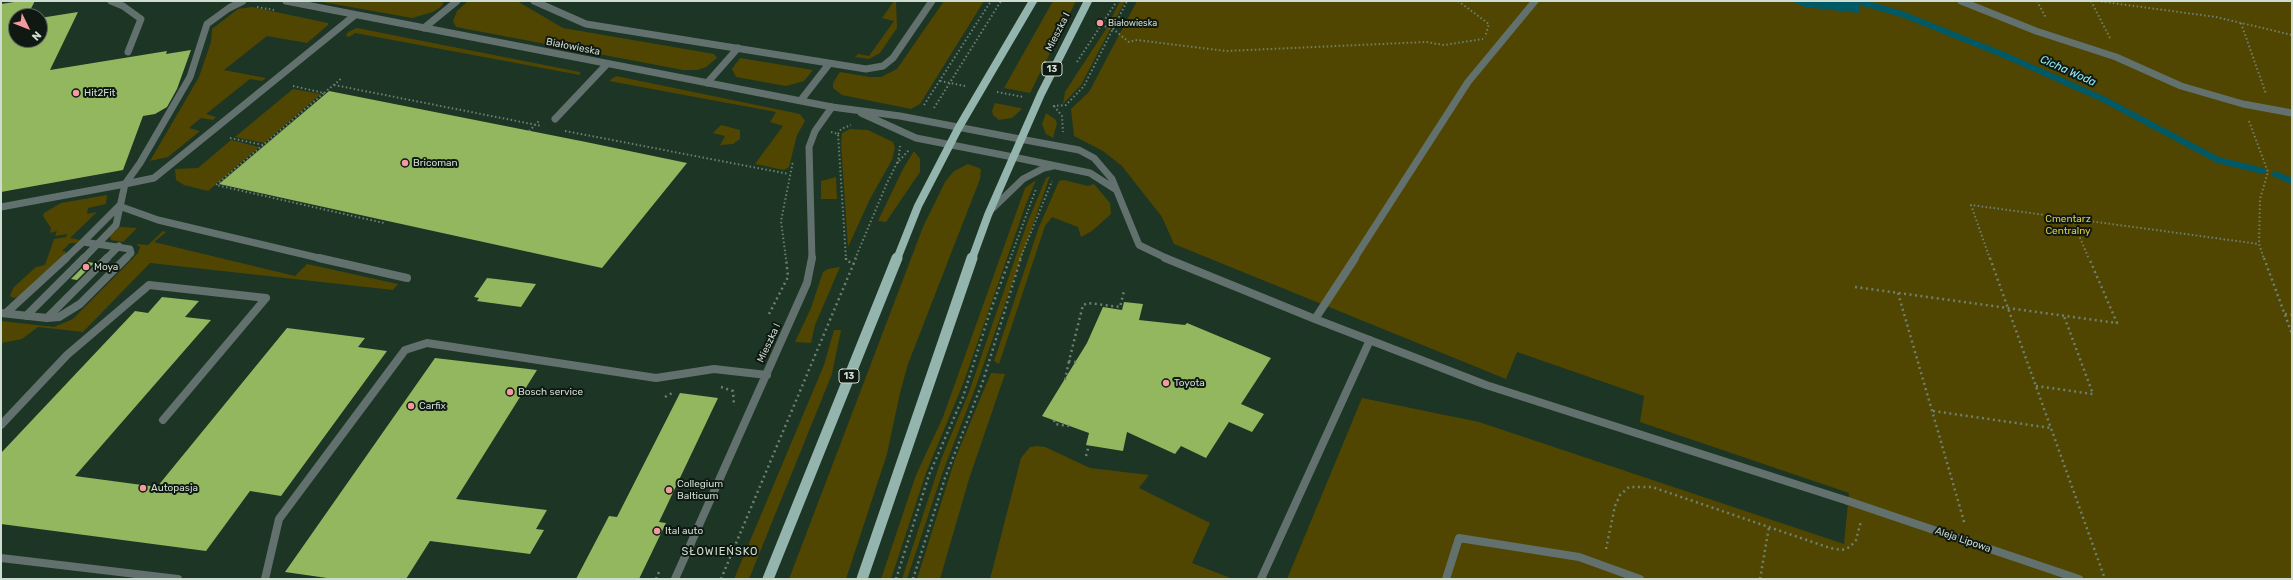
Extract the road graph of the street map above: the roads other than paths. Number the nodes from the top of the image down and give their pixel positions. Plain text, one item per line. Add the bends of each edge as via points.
1 (111, 1) edge
2 (243, 1) edge
3 (286, 1) edge
4 (457, 1) edge
5 (534, 1) edge
6 (932, 1) edge
7 (1033, 1) edge
8 (1088, 1) edge
9 (1536, 1) edge
10 (1961, 1) edge
11 (355, 15) junction
12 (424, 28) junction
13 (738, 48) junction
14 (128, 52) dead end
15 (607, 64) junction
16 (829, 64) junction
17 (707, 82) junction
18 (801, 100) junction
19 (832, 106) junction
20 (857, 111) junction
21 (2292, 113) edge
22 (555, 119) dead end
23 (959, 127) junction
24 (1020, 139) junction
25 (949, 145) junction
26 (1013, 157) junction
27 (1057, 166) junction
28 (125, 184) junction
29 (1118, 192) junction
30 (119, 206) junction
31 (1, 207) edge
32 (988, 215) junction
33 (83, 242) junction
34 (98, 243) junction
35 (1139, 245) joint
36 (119, 246) junction
37 (407, 278) dead end
38 (4, 313) edge
39 (26, 316) junction
40 (47, 318) junction
41 (1315, 319) junction
42 (1370, 340) junction
43 (767, 375) junction
44 (163, 420) dead end
45 (1, 425) edge
46 (1, 558) edge
47 (178, 579) edge
48 (265, 579) edge
49 (674, 579) edge
50 (768, 579) edge
51 (862, 579) edge
52 (1261, 579) edge
53 (1446, 579) edge
54 (1640, 579) edge
55 (2079, 579) edge

1 - 14 street via 141,19
2 - 28 street via 207,24 190,77
3 - 11 street, Białowieska
4 - 12 street
5 - 13 street via 586,24
6 - 16 street via 887,64 866,69
7 - 23 main road, 13
8 - 24 main road, Mieszka I / 13
9 - 41 street via 1468,82
10 - 21 street via 2043,33 2116,57 2181,86 2243,104
11 - 12 street, Białowieska
11 - 28 street via 154,178
12 - 15 street, Białowieska
13 - 16 street
13 - 17 street
15 - 17 street, Białowieska
15 - 22 street
16 - 18 street
17 - 18 street, Białowieska
18 - 19 street, Białowieska
19 - 20 street, Białowieska
19 - 43 street, Mieszka I via 815,132 809,147 812,267 801,302
20 - 23 street, Białowieska
20 - 25 street, Białowieska via 906,134
23 - 24 street, Mieszka I
23 - 25 main road, 13
24 - 26 main road, Mieszka I / 13
24 - 29 street, Mieszka I via 1079,150 1101,164
25 - 26 street, Mieszka I
25 - 50 main road, 13 via 923,194 901,244
26 - 27 street, Mieszka I
26 - 32 main road, Mieszka I / 13
27 - 29 street, Mieszka I via 1096,176
27 - 32 street, Mieszka I via 1044,168 1023,179 1004,195
28 - 30 street
28 - 31 street
29 - 35 street, Mieszka I
30 - 33 street
30 - 34 street via 116,225
30 - 37 street via 158,220
32 - 51 main road, Mieszka I / 13 via 956,301
33 - 34 street
33 - 38 street
34 - 36 street
34 - 39 street
35 - 41 street, Aleja Lipowa
36 - 40 street
36 - 40 street via 132,253 70,312 60,317
38 - 39 street
39 - 40 street
41 - 42 street, Aleja Lipowa
42 - 52 street
42 - 55 street, Aleja Lipowa via 1486,385 1848,501
43 - 48 street via 714,368 656,378 427,343 405,350 279,519
43 - 49 street, Mieszka I
44 - 45 street via 266,298 149,285 67,355
46 - 47 street
53 - 54 street via 1459,538 1579,557

